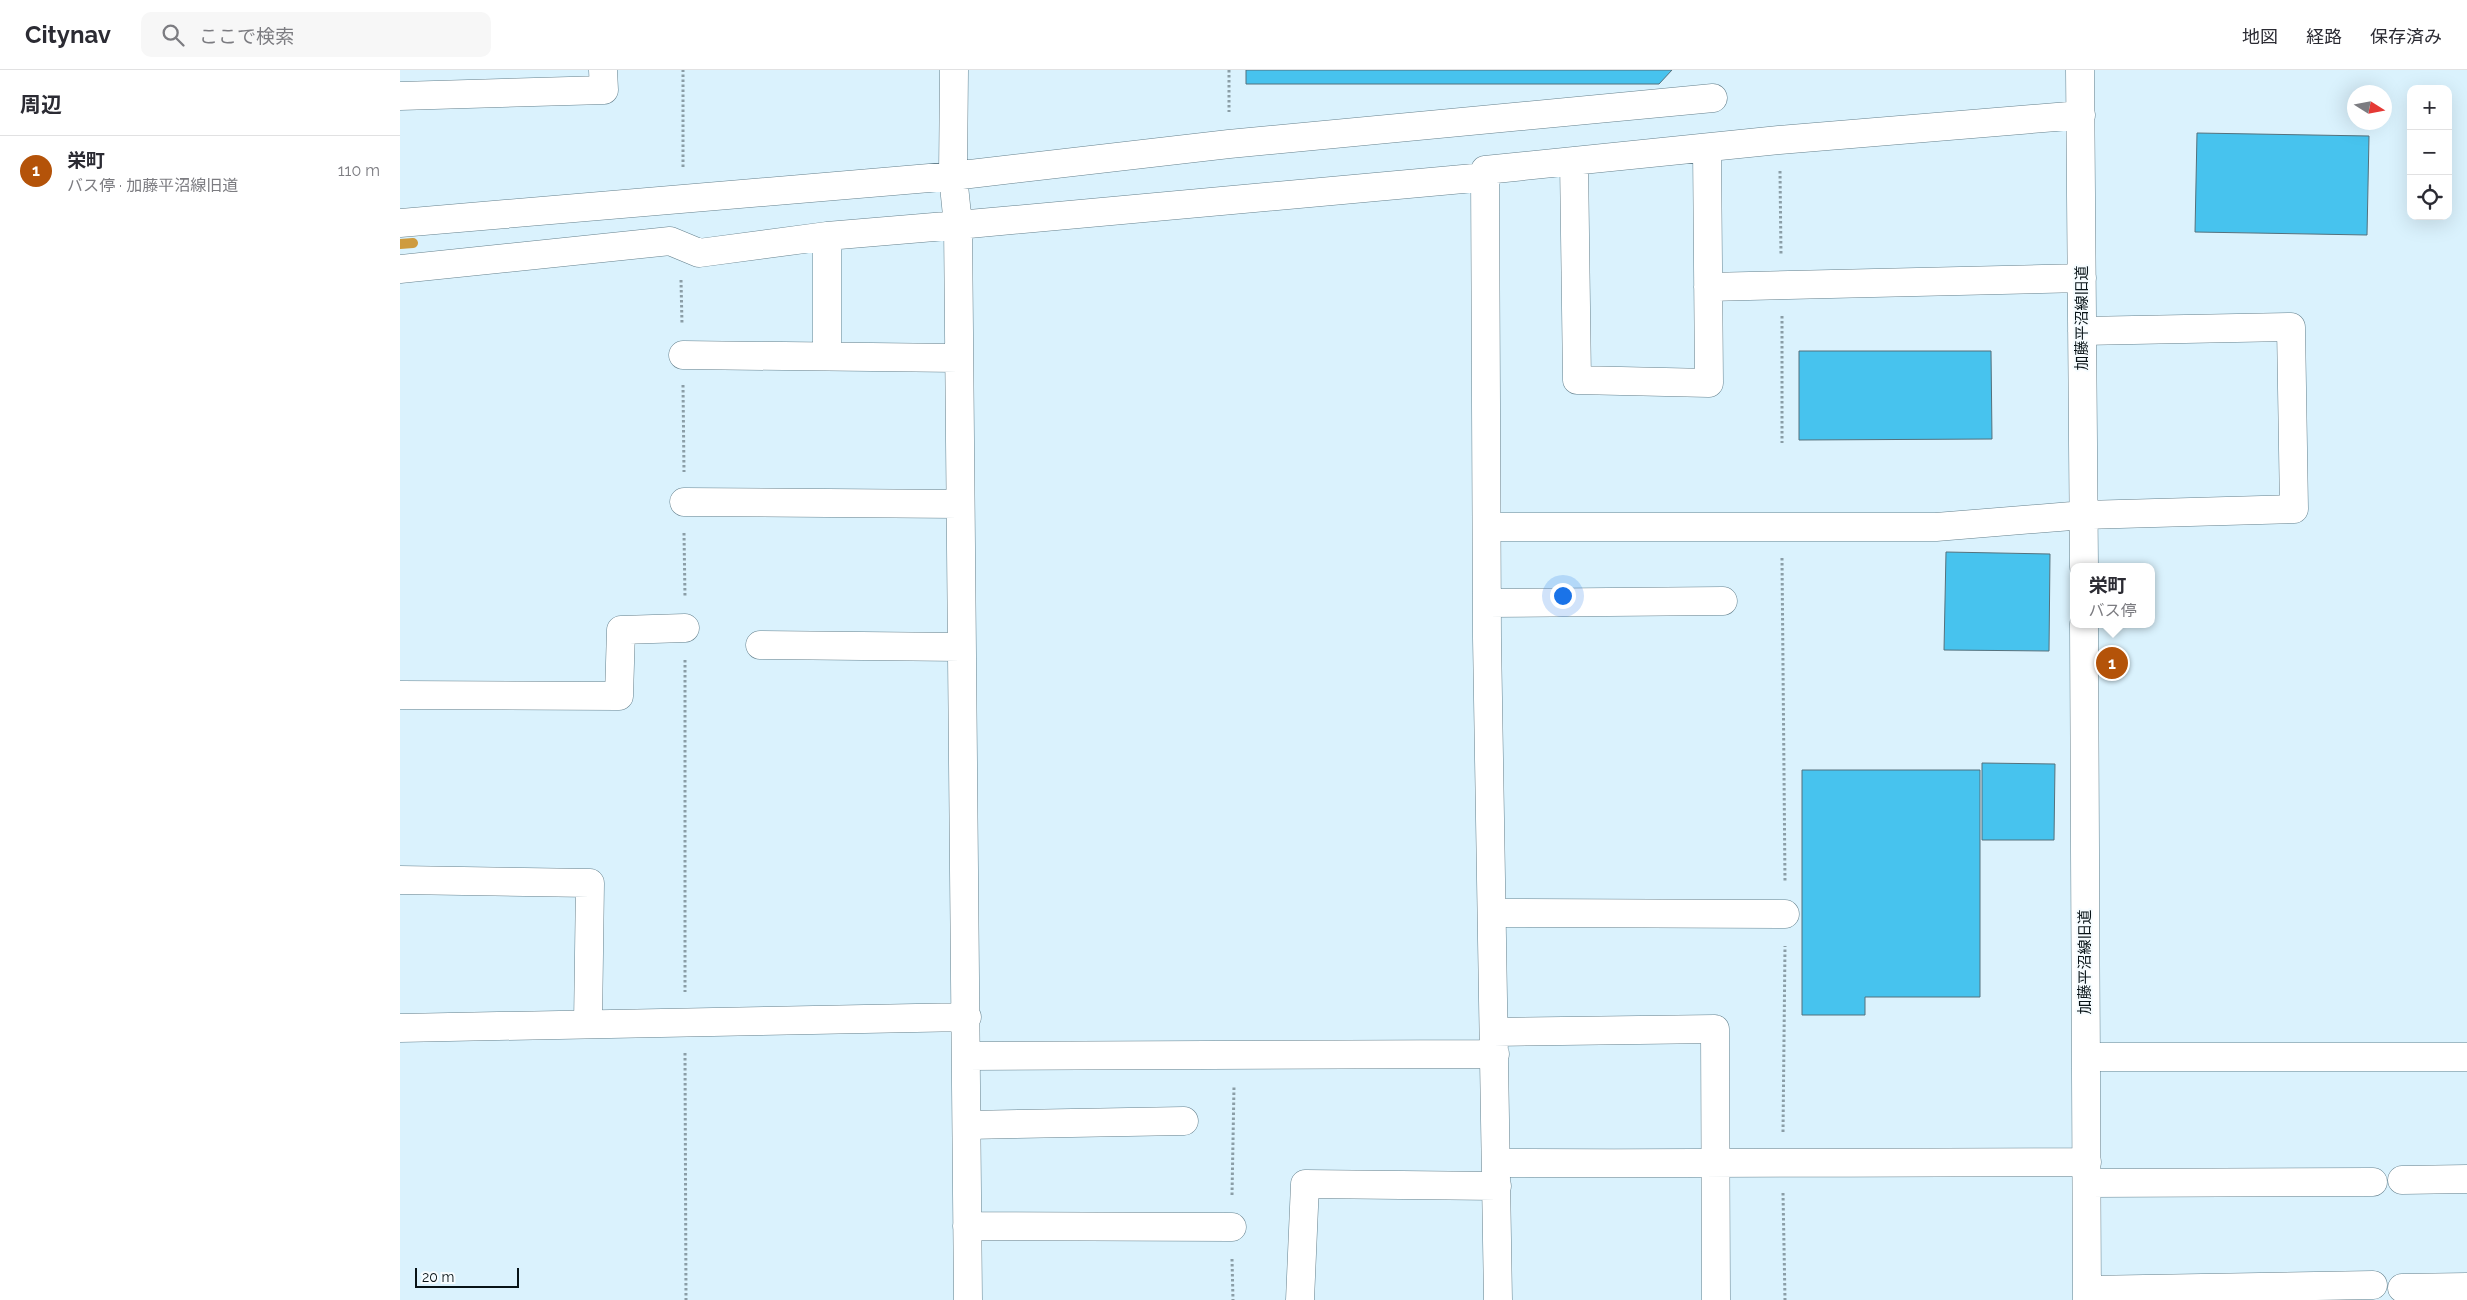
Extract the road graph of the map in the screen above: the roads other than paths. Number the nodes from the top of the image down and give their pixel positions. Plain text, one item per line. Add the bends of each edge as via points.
1 (603, 70) edge
2 (954, 70) edge
3 (2080, 70) edge
4 (400, 96) edge
5 (1713, 98) dead end
6 (2081, 115) junction
7 (1707, 148) junction
8 (1574, 161) junction
9 (1485, 177) junction
10 (956, 199) junction
11 (400, 223) edge
12 (827, 236) junction
13 (400, 269) edge
14 (2082, 278) junction
15 (1708, 287) junction
16 (2082, 330) junction
17 (682, 355) road end
18 (827, 355) junction
19 (958, 358) junction
20 (684, 502) road end
21 (960, 504) junction
22 (2084, 515) junction
23 (1487, 527) junction
24 (2084, 563) edge
25 (1723, 601) dead end
26 (1487, 603) junction
27 (685, 628) road end
28 (2084, 628) edge
29 (760, 645) dead end
30 (961, 647) junction
31 (400, 695) edge
32 (400, 880) edge
33 (1493, 913) junction
34 (1785, 914) dead end
35 (967, 1017) junction
36 (588, 1024) junction
37 (400, 1028) edge
38 (1494, 1043) junction
39 (966, 1056) junction
40 (2086, 1057) junction
41 (2467, 1057) edge
42 (1184, 1121) dead end
43 (967, 1125) junction
44 (1717, 1165) junction
45 (2087, 1172) junction
46 (1496, 1175) junction
47 (2467, 1179) edge
48 (2402, 1180) dead end
49 (2373, 1182) dead end
50 (967, 1226) junction
51 (1232, 1227) road end
52 (2373, 1285) dead end
53 (2467, 1287) edge
54 (2402, 1288) dead end
55 (2087, 1295) edge
56 (968, 1300) edge
57 (1300, 1300) edge
58 (1498, 1300) edge
59 (1716, 1300) edge

1 - 4 street via 604,90
2 - 10 street
3 - 6 street, 加藤平沼線旧道
5 - 10 street via 1229,144
6 - 7 street
6 - 14 street, 加藤平沼線旧道
7 - 8 street
7 - 15 street
8 - 9 street via 1485,170
8 - 15 street via 1578,380 1709,383
9 - 10 street
9 - 23 street
10 - 11 street via 683,199
10 - 12 street
10 - 19 street
12 - 13 street via 699,253 670,241
12 - 18 street
14 - 15 street
14 - 16 street, 加藤平沼線旧道
16 - 22 street, 加藤平沼線旧道
16 - 22 street via 2291,326 2294,510
17 - 18 street
18 - 19 street
19 - 21 street
20 - 21 street
21 - 30 street
22 - 23 street via 1936,527
22 - 24 street, 加藤平沼線旧道
23 - 26 street
25 - 26 street
26 - 33 street
27 - 31 street via 621,630 619,696
28 - 40 street, 加藤平沼線旧道
29 - 30 street
30 - 35 street
32 - 36 street via 590,883
33 - 34 street
33 - 38 street
35 - 36 street
35 - 39 street
36 - 37 street
38 - 39 street via 1235,1056
38 - 44 street via 1716,1029
38 - 46 street
39 - 43 street
40 - 41 street
40 - 45 street, 加藤平沼線旧道
42 - 43 street
43 - 50 street
44 - 45 street via 1783,1162
44 - 46 street
44 - 59 street
45 - 49 street
45 - 55 street, 加藤平沼線旧道
46 - 57 street via 1305,1184
46 - 58 street
47 - 48 street
50 - 51 street
50 - 56 street
52 - 55 street
53 - 54 street

